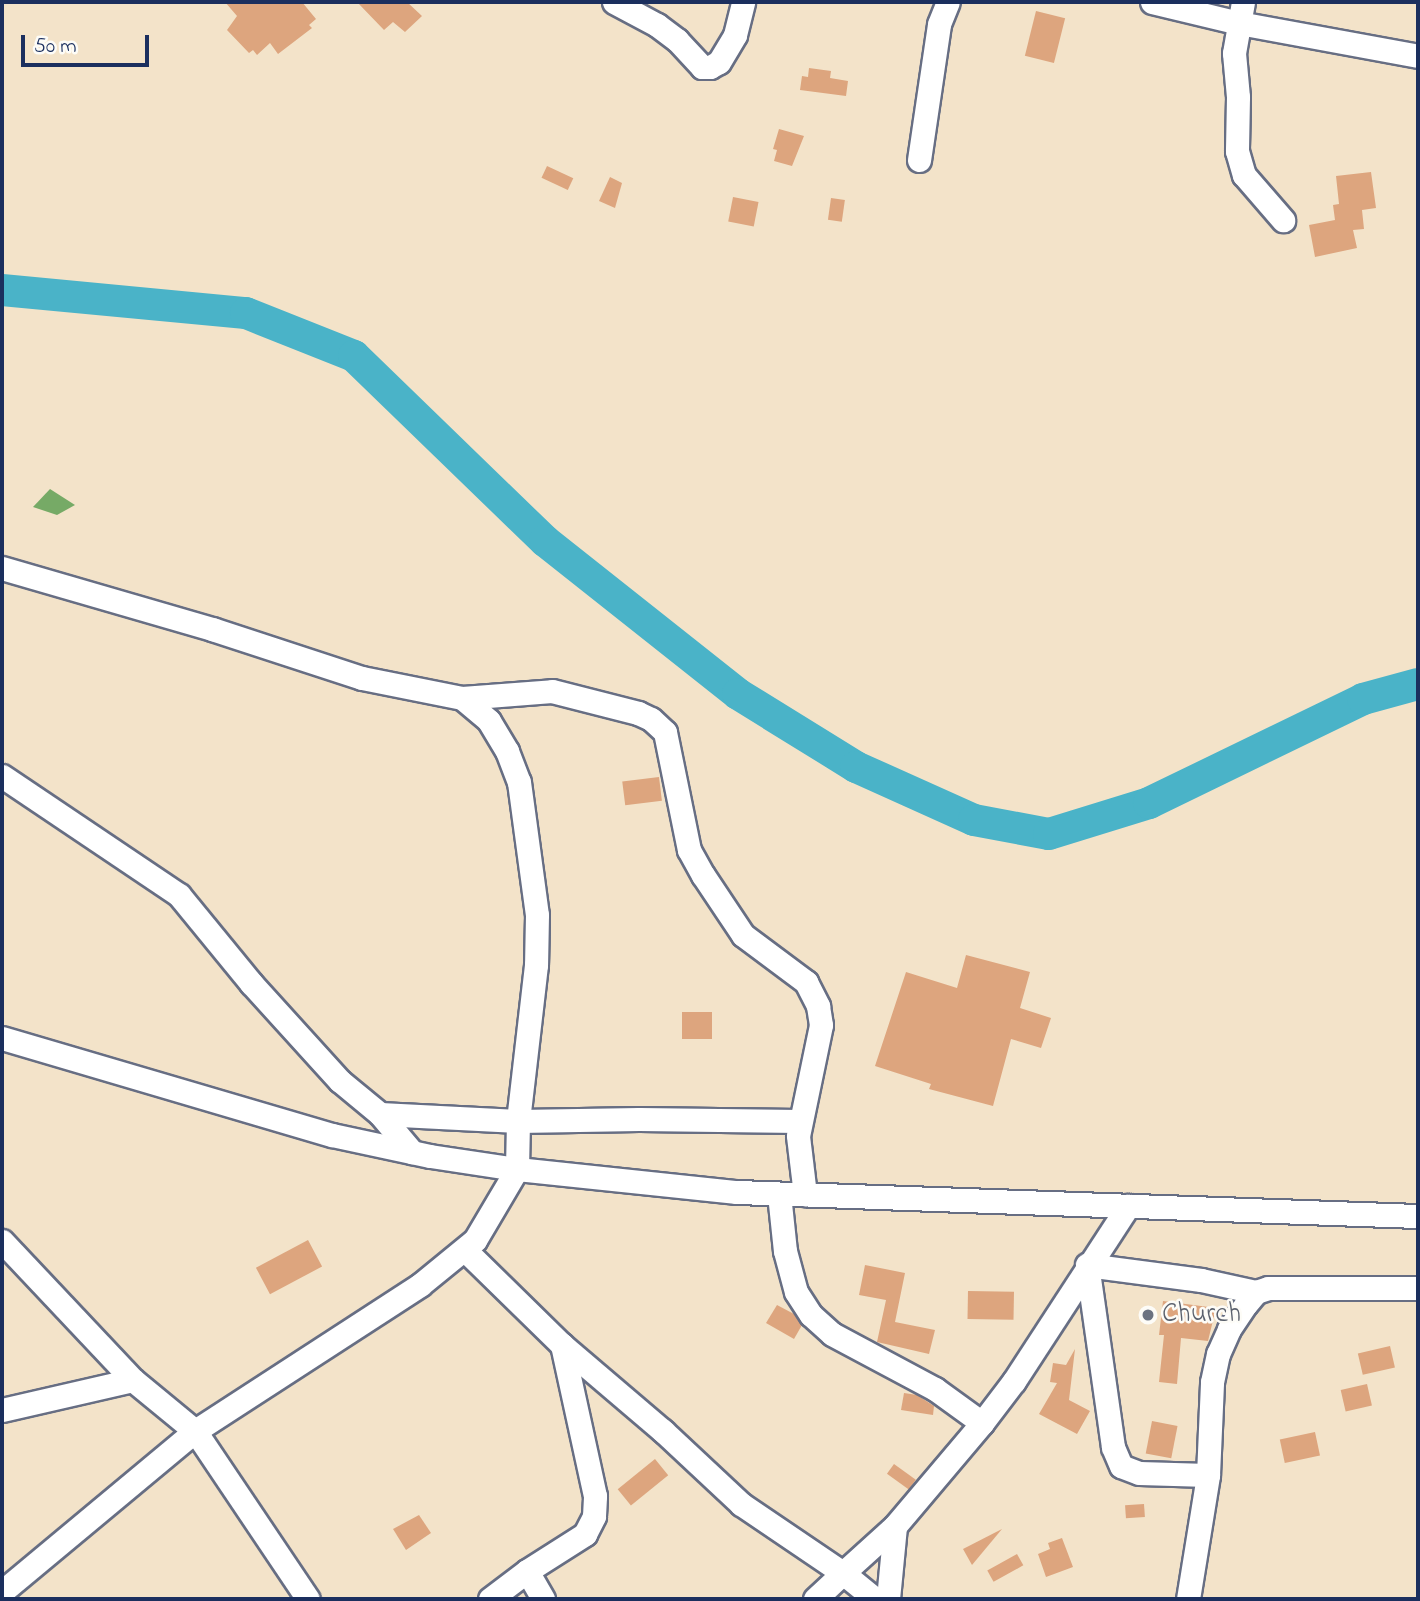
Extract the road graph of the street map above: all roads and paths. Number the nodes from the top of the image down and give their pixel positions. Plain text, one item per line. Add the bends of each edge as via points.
1 (614, 2) edge
2 (743, 2) edge
3 (948, 2) edge
4 (1152, 2) edge
5 (1241, 12) edge
6 (1418, 56) edge
7 (919, 160) dead end
8 (1283, 220) dead end
9 (2, 568) edge
10 (462, 698) junction
11 (2, 776) edge
12 (2, 1038) edge
13 (380, 1114) junction
14 (518, 1121) junction
15 (799, 1121) junction
16 (412, 1152) junction
17 (517, 1168) junction
18 (779, 1194) junction
19 (805, 1195) junction
20 (1128, 1206) junction
21 (1418, 1216) edge
22 (2, 1241) edge
23 (465, 1250) junction
24 (1087, 1265) junction
25 (1418, 1288) edge
26 (1256, 1292) junction
27 (562, 1345) junction
28 (133, 1380) junction
29 (2, 1410) edge
30 (982, 1423) junction
31 (195, 1431) junction
32 (1208, 1475) junction
33 (895, 1526) junction
34 (527, 1570) junction
35 (844, 1573) junction
36 (2, 1592) edge
37 (308, 1599) edge
38 (490, 1599) edge
39 (543, 1599) edge
40 (814, 1599) edge
41 (876, 1599) edge
42 (888, 1599) edge
43 (1188, 1599) edge

1 - 2 street via 667,33 702,66 710,67 719,62 735,35
3 - 7 street via 939,24
4 - 5 street
5 - 6 street
5 - 8 street via 1234,52 1237,151 1244,176
9 - 10 street via 362,678
10 - 14 street via 489,721 507,751 523,802 537,927
10 - 15 street via 552,691 638,713 665,732 690,849 699,866 737,928 758,949 807,982 818,1006 821,1025
11 - 13 street via 179,895 340,1081
12 - 16 street via 332,1136
13 - 14 street
13 - 16 street
14 - 15 street
14 - 17 street
15 - 19 street
16 - 17 street
17 - 18 street
17 - 23 street via 487,1222
18 - 19 street
18 - 30 street via 785,1251 796,1292 811,1314 832,1334 935,1390
19 - 20 street
20 - 21 street
20 - 24 street
22 - 28 street
23 - 27 street
23 - 31 street via 419,1286
24 - 26 street
24 - 30 street
24 - 32 street via 1113,1447 1121,1465 1139,1473
25 - 26 street via 1268,1288
26 - 32 street via 1229,1329 1218,1354 1212,1382
27 - 34 street via 595,1496 594,1516 585,1534
27 - 35 street via 741,1504
28 - 29 street
28 - 31 street
30 - 33 street
31 - 36 street
31 - 37 street
32 - 43 street
33 - 35 street
33 - 42 street
34 - 38 street
34 - 39 street
35 - 40 street
35 - 41 street

